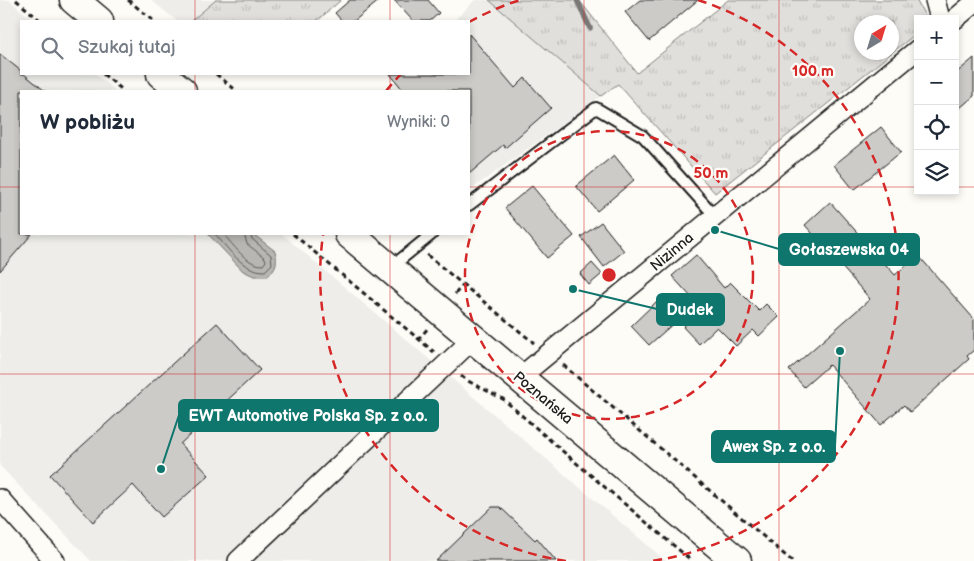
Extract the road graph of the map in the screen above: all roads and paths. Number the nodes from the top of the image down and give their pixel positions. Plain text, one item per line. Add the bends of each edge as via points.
1 (16, 0) edge
2 (74, 0) edge
3 (128, 0) edge
4 (935, 0) edge
5 (974, 3) edge
6 (939, 15) edge
7 (959, 16) edge
8 (40, 20) edge
9 (98, 20) edge
10 (153, 20) edge
11 (914, 52) edge
12 (104, 75) edge
13 (162, 75) edge
14 (217, 75) edge
15 (123, 90) edge
16 (181, 90) edge
17 (235, 90) edge
18 (470, 205) edge
19 (715, 216) junction
20 (294, 235) edge
21 (350, 235) edge
22 (431, 235) edge
23 (416, 246) junction
24 (389, 268) junction
25 (473, 339) junction
26 (549, 355) junction
27 (447, 363) junction
28 (519, 378) junction
29 (0, 499) edge
30 (55, 561) edge
31 (238, 561) edge
32 (692, 561) edge
33 (737, 561) edge
34 (792, 561) edge

1 - 8 path
2 - 9 main road
3 - 10 path
4 - 6 street
5 - 7 street
11 - 19 street, Nizinna
12 - 15 path
13 - 16 main road
14 - 17 path
18 - 19 lane via 596,108 643,136
19 - 26 street, Nizinna
20 - 27 path
21 - 24 main road, Poznańska
22 - 23 lane
23 - 24 lane
23 - 26 path
24 - 25 main road, Poznańska
25 - 27 street
25 - 28 main road, Poznańska
26 - 28 street, Nizinna
26 - 34 path
27 - 31 street
27 - 32 path via 466,380 503,399
28 - 33 main road, Poznańska
29 - 30 street

